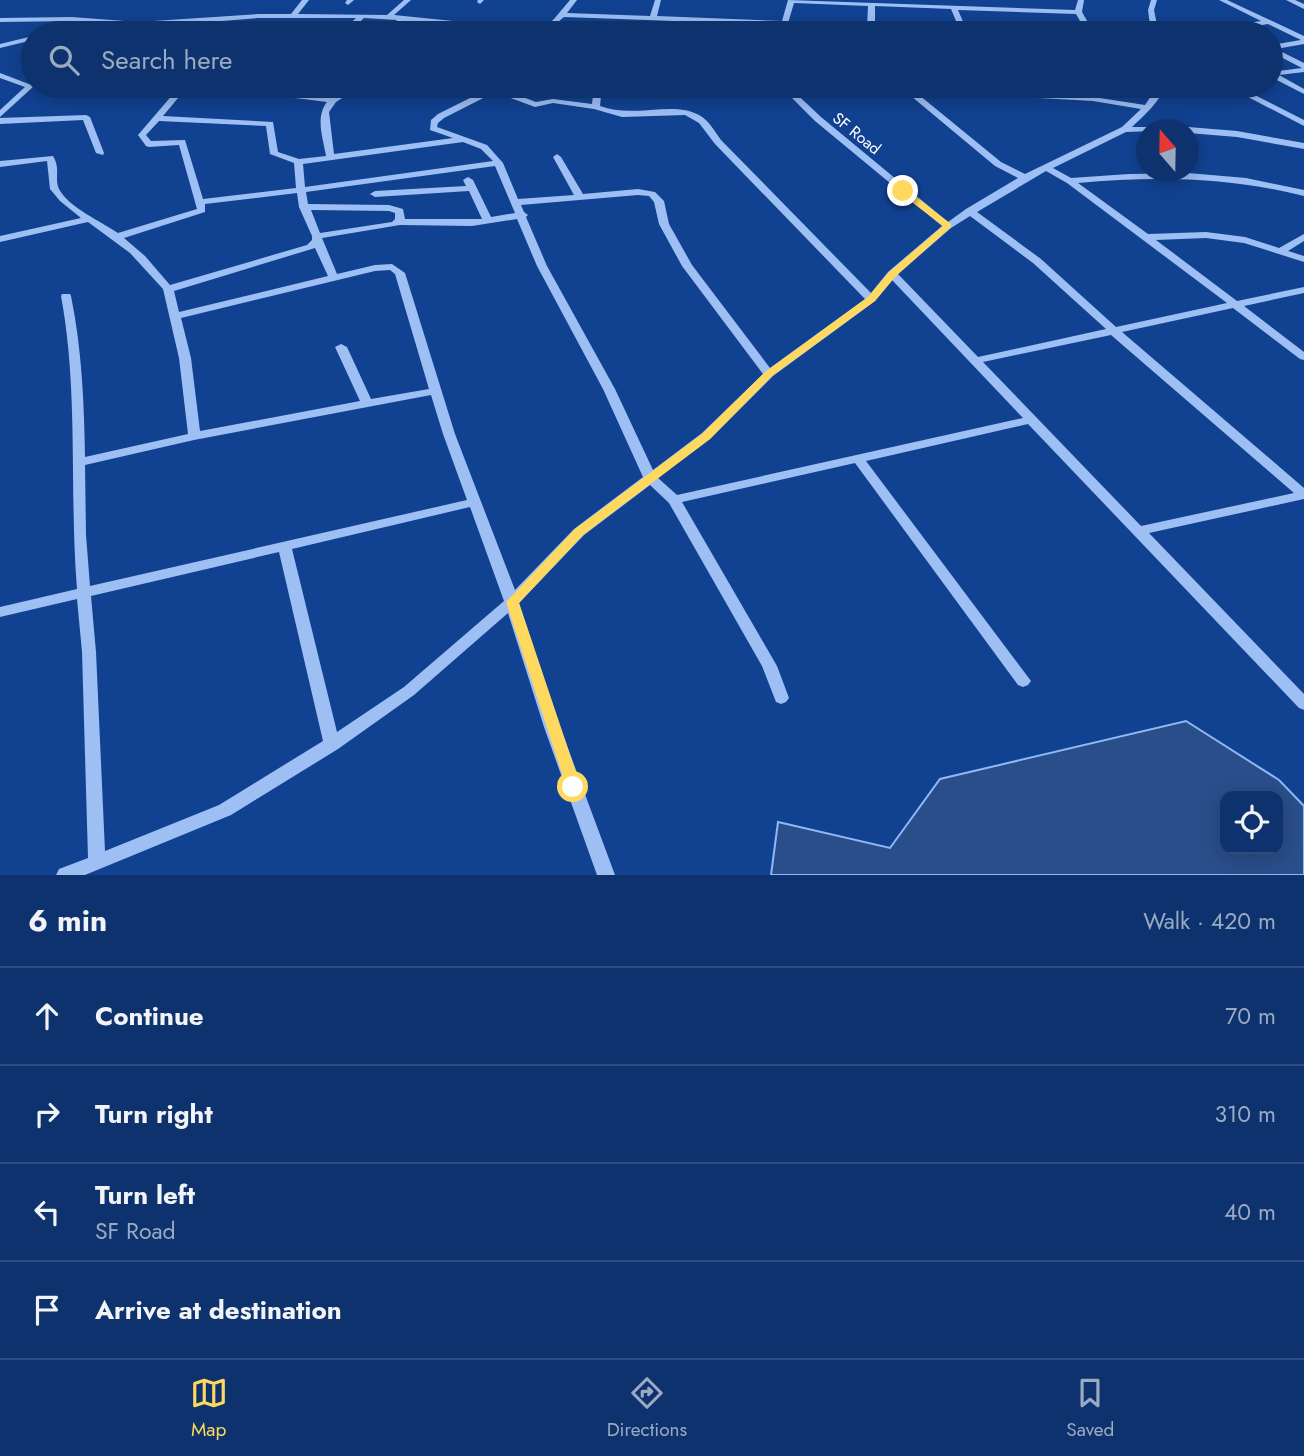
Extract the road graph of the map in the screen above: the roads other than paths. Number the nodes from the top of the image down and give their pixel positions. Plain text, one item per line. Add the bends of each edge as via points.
1 (306, 0) edge
2 (408, 0) edge
3 (574, 0) edge
4 (658, 0) edge
5 (791, 0) edge
6 (1081, 0) edge
7 (1154, 0) edge
8 (1222, 0) edge
9 (1289, 0) edge
10 (872, 5) junction
11 (954, 7) junction
12 (1304, 7) edge
13 (1078, 12) junction
14 (563, 15) junction
15 (293, 16) junction
16 (362, 16) junction
17 (388, 17) junction
18 (403, 18) junction
19 (653, 18) junction
20 (88, 19) junction
21 (219, 19) joint
22 (0, 20) edge
23 (82, 21) edge
24 (112, 21) edge
25 (191, 21) edge
26 (357, 21) edge
27 (400, 21) edge
28 (431, 21) edge
29 (556, 21) edge
30 (745, 21) edge
31 (785, 21) edge
32 (871, 21) edge
33 (959, 21) edge
34 (1083, 21) edge
35 (1153, 21) edge
36 (1267, 21) edge
37 (1283, 29) edge
38 (1304, 40) edge
39 (21, 41) edge
40 (1283, 45) edge
41 (0, 46) edge
42 (1283, 55) edge
43 (1304, 68) edge
44 (1283, 72) edge
45 (2, 77) edge
46 (1283, 81) edge
47 (21, 83) edge
48 (1304, 92) edge
49 (21, 96) edge
50 (174, 98) edge
51 (306, 98) edge
52 (334, 98) edge
53 (477, 98) edge
54 (520, 98) edge
55 (597, 98) edge
56 (796, 98) edge
57 (918, 98) edge
58 (1075, 98) edge
59 (1154, 98) edge
60 (1255, 98) edge
61 (320, 100) joint
62 (330, 100) junction
63 (596, 107) junction
64 (1147, 108) junction
65 (0, 116) edge
66 (156, 118) junction
67 (0, 121) edge
68 (1304, 123) edge
69 (1125, 129) junction
70 (1136, 129) edge
71 (1199, 131) edge
72 (464, 140) junction
73 (1304, 146) edge
74 (100, 153) dead end
75 (330, 156) junction
76 (557, 157) dead end
77 (298, 162) junction
78 (499, 163) junction
79 (0, 164) edge
80 (1046, 168) junction
81 (463, 169) junction
82 (1025, 178) junction
83 (378, 181) junction
84 (1070, 181) junction
85 (472, 188) junction
86 (300, 190) junction
87 (1304, 193) edge
88 (375, 194) junction
89 (580, 197) junction
90 (202, 202) junction
91 (517, 202) junction
92 (304, 207) junction
93 (372, 208) junction
94 (969, 211) junction
95 (523, 215) junction
96 (88, 219) junction
97 (488, 221) junction
98 (398, 222) junction
99 (948, 226) junction
100 (117, 237) junction
101 (1146, 237) junction
102 (1304, 237) edge
103 (317, 238) junction
104 (0, 239) edge
105 (1282, 250) junction
106 (1304, 259) edge
107 (892, 274) junction
108 (332, 277) junction
109 (168, 289) junction
110 (1304, 290) edge
111 (66, 296) dead end
112 (871, 299) junction
113 (1238, 306) junction
114 (177, 316) junction
115 (1111, 329) junction
116 (341, 348) dead end
117 (1304, 357) edge
118 (977, 360) junction
119 (769, 374) junction
120 (435, 391) junction
121 (367, 403) junction
122 (1033, 419) junction
123 (194, 436) junction
124 (858, 459) junction
125 (78, 463) junction
126 (650, 478) junction
127 (1304, 495) edge
128 (674, 500) junction
129 (475, 502) junction
130 (1139, 531) junction
131 (285, 547) junction
132 (85, 591) junction
133 (512, 602) junction
134 (0, 612) edge
135 (1023, 681) dead end
136 (781, 698) dead end
137 (1304, 704) edge
138 (332, 744) junction
139 (88, 868) edge
140 (65, 875) edge
141 (606, 875) edge

1 - 15 street
2 - 17 street
3 - 14 street
4 - 19 street
5 - 10 street
5 - 31 street
6 - 13 street
7 - 35 street
8 - 36 street
9 - 12 street
10 - 11 street
10 - 32 street
11 - 13 street
11 - 33 street
13 - 34 street
14 - 19 street
14 - 29 street
15 - 16 street
15 - 21 street
16 - 17 street
16 - 26 street
17 - 18 street
18 - 27 street
18 - 28 street
19 - 30 street
20 - 22 street
20 - 23 street
20 - 24 street
21 - 25 street
37 - 38 street
38 - 40 street
39 - 41 street
42 - 43 street
43 - 44 street
45 - 47 street
46 - 48 street
49 - 65 street
50 - 66 street
51 - 61 street
52 - 62 street
53 - 72 street via 434,122 439,133
54 - 63 street via 535,105 553,101
55 - 63 street
56 - 99 street, SF Road
57 - 82 street via 998,163
58 - 64 street
59 - 64 street
60 - 68 street
61 - 62 street
62 - 75 street via 325,108
63 - 112 street via 627,116 683,113 699,118
64 - 69 street
66 - 77 street via 270,124 274,154
66 - 90 street via 143,131 143,139 149,144 181,142
67 - 74 street via 86,117
69 - 70 street
69 - 80 street
71 - 73 street
72 - 75 street
72 - 78 street via 484,147
75 - 77 street
76 - 89 street
77 - 86 street
78 - 81 street
78 - 91 street
79 - 96 street via 50,158 54,166 51,184
80 - 82 street
80 - 84 street
81 - 83 street
81 - 85 street
82 - 94 street
83 - 86 street
83 - 88 street
84 - 87 street via 1155,175 1220,177
84 - 101 street
85 - 88 street
85 - 97 street
86 - 90 street
86 - 92 street
88 - 93 street
89 - 91 street
89 - 119 street via 652,194 687,266
90 - 100 street via 197,214
91 - 95 street
92 - 93 street
92 - 103 street
93 - 98 street via 398,209
94 - 99 street
94 - 115 street via 1037,261
95 - 97 street
95 - 126 street via 547,276
96 - 100 street
96 - 104 street
97 - 98 street
98 - 103 street
99 - 107 street
100 - 109 street via 149,264
101 - 105 street via 1206,235
101 - 113 street
102 - 105 street
103 - 108 street
103 - 109 street via 299,251
105 - 106 street
107 - 112 street
107 - 118 street
108 - 114 street
108 - 120 street via 392,267 400,273
109 - 114 street
110 - 113 street
111 - 125 street via 77,377
112 - 119 street
113 - 115 street
113 - 117 street
114 - 123 street
115 - 118 street
115 - 127 street
116 - 121 street
118 - 122 street
119 - 126 street via 706,436
120 - 121 street
120 - 129 street
121 - 123 street
122 - 124 street
122 - 130 street
123 - 125 street
124 - 128 street
124 - 135 street
125 - 132 street
126 - 128 street
126 - 133 street via 579,532
127 - 130 street
128 - 136 street via 769,666
129 - 131 street
129 - 133 street
130 - 137 street
131 - 132 street
131 - 138 street
132 - 134 street
132 - 139 street
133 - 138 street via 410,691
133 - 141 street
138 - 139 street via 225,810
139 - 140 street

